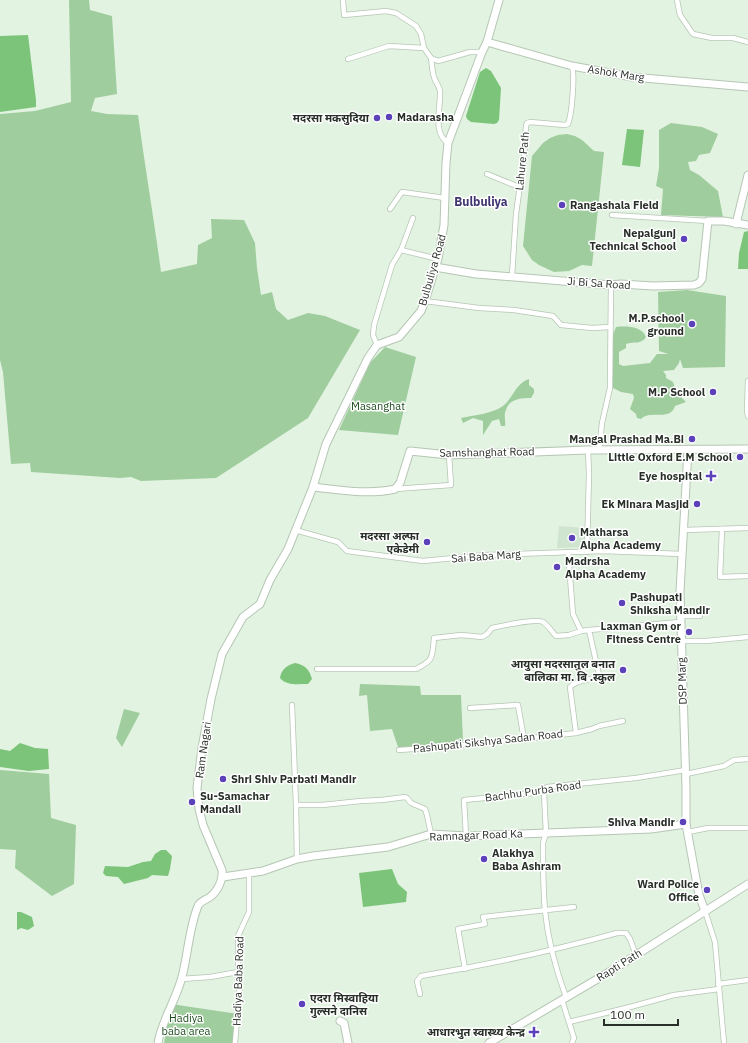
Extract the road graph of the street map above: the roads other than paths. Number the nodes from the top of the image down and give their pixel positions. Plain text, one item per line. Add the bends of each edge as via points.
1 (343, 0) edge
2 (499, 0) edge
3 (677, 0) edge
4 (487, 42) junction
5 (748, 42) edge
6 (424, 48) junction
7 (482, 52) junction
8 (431, 58) junction
9 (348, 59) dead end
10 (572, 66) junction
11 (748, 87) edge
12 (448, 143) junction
13 (487, 174) dead end
14 (748, 175) edge
15 (519, 187) junction
16 (445, 198) junction
17 (390, 209) dead end
18 (612, 215) dead end
19 (413, 218) dead end
20 (708, 221) junction
21 (736, 224) junction
22 (748, 225) edge
23 (401, 250) junction
24 (438, 259) junction
25 (435, 267) junction
26 (512, 276) junction
27 (611, 285) junction
28 (425, 301) junction
29 (610, 327) junction
30 (377, 345) junction
31 (748, 381) edge
32 (748, 416) edge
33 (748, 449) edge
34 (588, 450) junction
35 (599, 450) junction
36 (688, 450) junction
37 (449, 455) junction
38 (313, 487) junction
39 (396, 489) junction
40 (748, 528) edge
41 (722, 529) junction
42 (295, 530) junction
43 (684, 530) junction
44 (568, 552) junction
45 (587, 552) junction
46 (682, 554) junction
47 (748, 576) edge
48 (700, 616) dead end
49 (680, 620) junction
50 (581, 630) junction
51 (589, 630) junction
52 (748, 637) edge
53 (680, 641) junction
54 (317, 669) dead end
55 (292, 705) dead end
56 (470, 708) dead end
57 (623, 721) dead end
58 (576, 733) junction
59 (524, 739) junction
60 (399, 750) dead end
61 (748, 759) edge
62 (686, 772) junction
63 (544, 792) junction
64 (296, 805) junction
65 (686, 824) junction
66 (748, 828) edge
67 (688, 832) junction
68 (546, 833) junction
69 (431, 834) junction
70 (466, 836) junction
71 (298, 859) junction
72 (249, 874) junction
73 (223, 877) junction
74 (748, 884) edge
75 (574, 907) dead end
76 (545, 910) junction
77 (705, 911) junction
78 (552, 950) junction
79 (636, 955) junction
80 (465, 969) junction
81 (238, 972) junction
82 (181, 979) junction
83 (748, 980) edge
84 (718, 986) junction
85 (420, 994) dead end
86 (564, 999) junction
87 (340, 1021) dead end
88 (569, 1022) junction
89 (158, 1043) edge
90 (236, 1043) edge
91 (348, 1043) edge
92 (489, 1043) edge
93 (572, 1043) edge
94 (724, 1043) edge

1 - 6 street via 344,15 396,13 416,26
2 - 4 main road, Bulbuliya Road
3 - 5 street via 680,15 693,34
4 - 7 main road, Bulbuliya Road
4 - 10 main road, Ashok Marg
6 - 8 street
6 - 9 street via 389,46
7 - 8 street via 470,52 438,61
7 - 12 main road, Bulbuliya Road
8 - 12 street via 434,77 440,89 440,134
10 - 11 main road, Ashok Marg via 632,77
10 - 15 street, Lahure Path via 574,72 570,121 565,125 527,123
12 - 16 main road, Bulbuliya Road
13 - 15 street
14 - 21 main road
15 - 26 street, Lahure Path
16 - 17 street via 402,192
16 - 24 main road, Bulbuliya Road via 444,225
18 - 20 street
19 - 23 street
20 - 21 main road
20 - 27 main road, Ji Bi Sa Road via 702,279 699,283
21 - 22 main road
23 - 24 street
23 - 30 street via 392,265 374,325 373,336
24 - 25 main road, Bulbuliya Road
25 - 26 main road, Ji Bi Sa Road via 476,274
25 - 28 main road, Bulbuliya Road
26 - 27 main road, Ji Bi Sa Road
27 - 29 street
28 - 29 street via 553,316 562,325
28 - 30 main road, Bulbuliya Road via 421,311 399,337
29 - 35 street via 610,388
30 - 38 main road via 368,358 326,444
31 - 32 street
33 - 36 main road, Samshanghat Road
34 - 35 main road, Samshanghat Road
34 - 37 main road, Samshanghat Road
34 - 45 street
35 - 36 main road, Samshanghat Road
36 - 43 main road, DSP Marg
37 - 39 main road, Samshanghat Road via 410,451
37 - 39 street via 451,485
38 - 39 main road via 383,492
38 - 42 main road, Ram Nagari
40 - 41 street
41 - 43 street
41 - 47 street via 720,577
42 - 44 street, Sai Baba Marg via 338,542 348,551 423,561 486,555
42 - 73 main road, Ram Nagari via 260,604 243,617 222,654 211,699 197,788 203,825
43 - 46 main road, DSP Marg
44 - 45 street, Sai Baba Marg
44 - 50 street via 573,614
45 - 46 street, Sai Baba Marg
46 - 49 main road, DSP Marg
48 - 49 street
49 - 51 street
49 - 53 main road, DSP Marg
50 - 51 street
50 - 54 street via 569,635 556,636 539,620 492,628 482,637 461,635 434,638 432,656 428,662 416,669
51 - 58 street, Pashupati Sikshya Sadan Road via 599,675 596,678 575,682 570,687
52 - 53 street
53 - 62 main road, DSP Marg
55 - 64 street
56 - 59 street via 518,705
57 - 58 street
58 - 59 street, Pashupati Sikshya Sadan Road
59 - 60 street, Pashupati Sikshya Sadan Road
61 - 62 street
62 - 63 street, Bachhu Purba Road via 547,787
62 - 65 main road, DSP Marg
63 - 68 street
63 - 70 street, Bachhu Purba Road via 464,800
64 - 69 street via 405,797 411,803 425,809
64 - 71 street
65 - 67 main road, DSP Marg
65 - 68 main road, Ramnagar Road Ka via 651,829
66 - 67 street via 708,828
67 - 77 main road, DSP Marg via 699,895
68 - 70 main road, Ramnagar Road Ka
68 - 76 street via 543,843
69 - 70 main road, Ramnagar Road Ka
69 - 71 main road, Ramnagar Road Ka via 388,847
71 - 72 main road, Ramnagar Road Ka
72 - 73 main road, Ramnagar Road Ka
72 - 81 street, Hadiya Baba Road via 249,912 238,936
73 - 82 main road via 215,892 200,903 194,917
74 - 77 main road, Rapti Path
75 - 76 street
76 - 78 street
76 - 80 street via 483,918 485,924 458,929
77 - 79 main road, Rapti Path
77 - 84 street via 715,942
78 - 79 street via 617,933 626,933
78 - 80 street
78 - 86 street
79 - 86 main road, Rapti Path
80 - 85 street via 421,976 417,981
81 - 82 street
81 - 90 street, Hadiya Baba Road via 240,984
82 - 89 main road
83 - 84 street
84 - 88 street
84 - 94 street
86 - 88 street
86 - 92 main road, Rapti Path
87 - 91 main road via 344,1023
88 - 93 street via 574,1038

